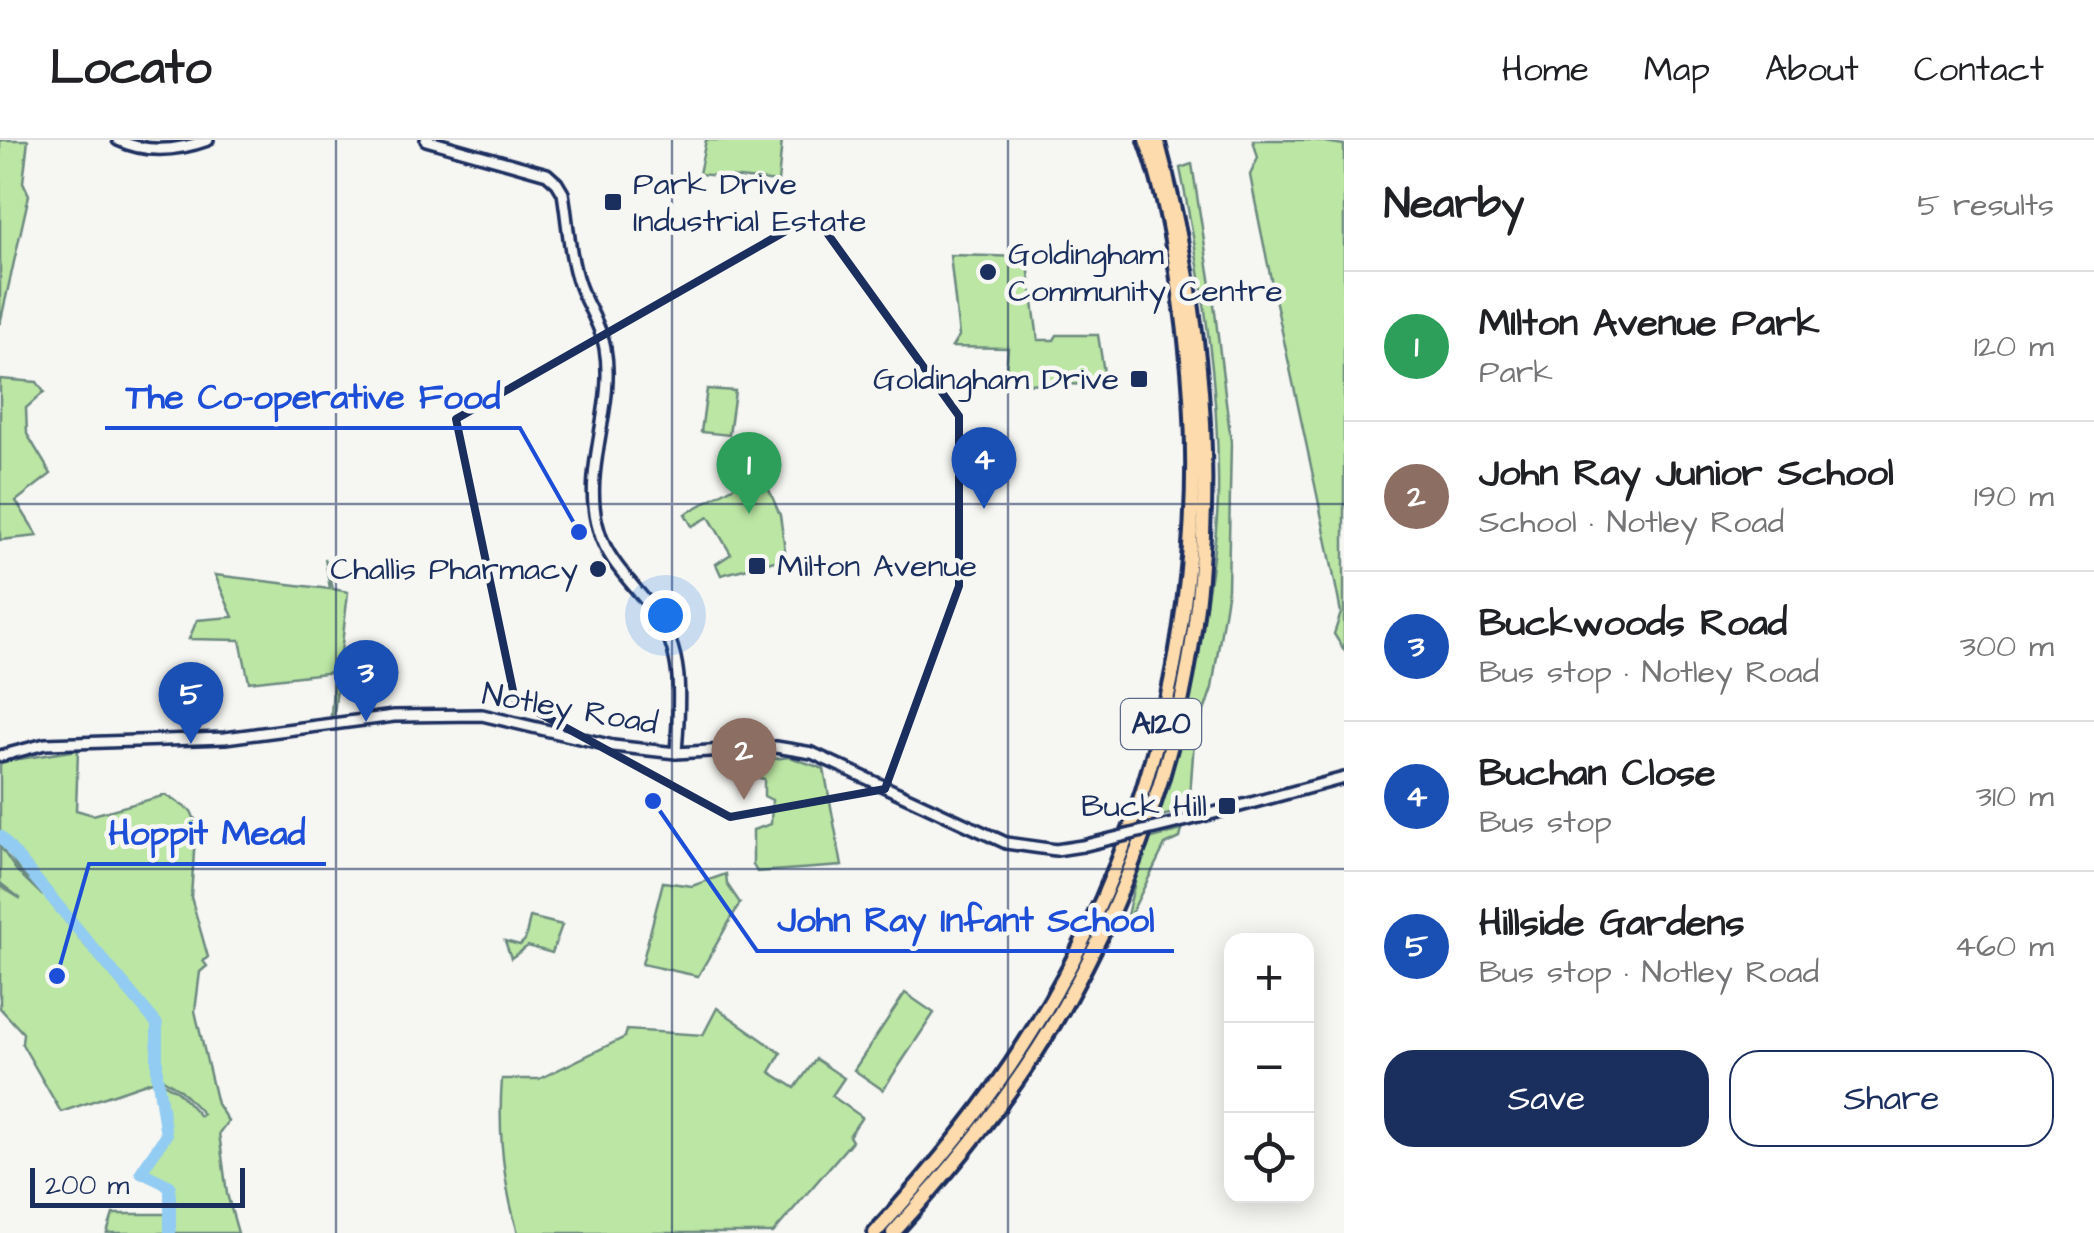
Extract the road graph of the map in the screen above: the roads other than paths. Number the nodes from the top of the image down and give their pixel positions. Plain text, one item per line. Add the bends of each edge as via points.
1 (118, 140) edge
2 (208, 140) edge
3 (426, 140) edge
4 (1146, 140) edge
5 (1157, 140) edge
6 (676, 753) junction
7 (0, 756) edge
8 (1344, 778) edge
9 (875, 1233) edge
10 (893, 1233) edge

1 - 2 street via 156,149
3 - 6 street via 547,174 563,193 578,282 606,347 594,488 599,532 676,653
4 - 9 highway, A120 via 1175,252 1194,432 1188,584 1163,716 1110,876 1059,987 995,1088
5 - 10 highway, A120 via 1180,223 1206,431 1199,598 1182,698 1137,849 1069,998 976,1135
6 - 7 street, Notley Road via 451,715 225,738 45,744
6 - 8 street, Notley Road, bridge via 776,747 812,753 1006,843 1056,850

